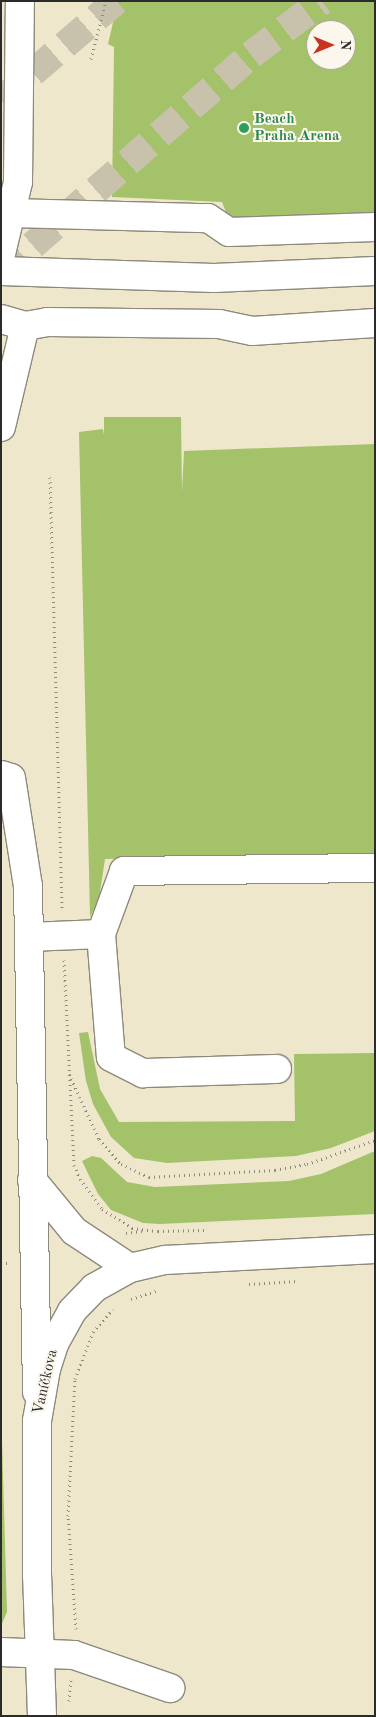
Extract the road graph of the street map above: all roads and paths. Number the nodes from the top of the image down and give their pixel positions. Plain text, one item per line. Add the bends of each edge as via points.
1 (20, 1) edge
2 (106, 1) edge
3 (91, 59) dead end
4 (12, 213) junction
5 (375, 227) edge
6 (1, 254) edge
7 (1, 271) edge
8 (375, 272) edge
9 (13, 323) edge
10 (375, 323) edge
11 (1, 427) edge
12 (50, 478) dead end
13 (1, 775) edge
14 (375, 868) edge
15 (101, 934) junction
16 (63, 935) junction
17 (29, 937) junction
18 (278, 1069) dead end
19 (68, 1070) junction
20 (375, 1140) edge
21 (32, 1180) junction
22 (215, 1229) dead end
23 (375, 1249) edge
24 (130, 1268) junction
25 (300, 1281) dead end
26 (245, 1284) dead end
27 (162, 1289) dead end
28 (127, 1300) dead end
29 (118, 1303) dead end
30 (37, 1421) junction
31 (1, 1652) edge
32 (42, 1655) junction
33 (74, 1655) junction
34 (170, 1688) dead end
35 (69, 1707) dead end
36 (42, 1716) edge

1 - 4 main road via 18,182
2 - 3 path
4 - 5 main road via 208,218 229,232
4 - 6 main road
7 - 8 main road via 214,278
9 - 10 main road via 219,324 252,331
9 - 11 main road
12 - 16 path
13 - 17 main road via 11,778 28,886
14 - 15 main road via 124,871
15 - 16 main road
15 - 18 main road via 111,1057 143,1073
16 - 17 main road
16 - 19 path
17 - 21 main road
19 - 20 path via 99,1139 121,1164 149,1176 276,1170 315,1162
19 - 22 path via 74,1164 88,1192 102,1209 118,1222 146,1231
21 - 24 main road via 74,1231
21 - 30 main road
23 - 24 main road, Vaníčkova via 166,1260
24 - 30 main road, Vaníčkova via 94,1288 72,1311 55,1342 46,1369
25 - 26 path
27 - 28 path
29 - 33 path via 93,1332 75,1379 68,1516 76,1630
30 - 32 main road, Vaníčkova via 37,1576
31 - 32 main road
32 - 33 main road
32 - 36 main road, Vaníčkova
33 - 34 main road
33 - 35 path

